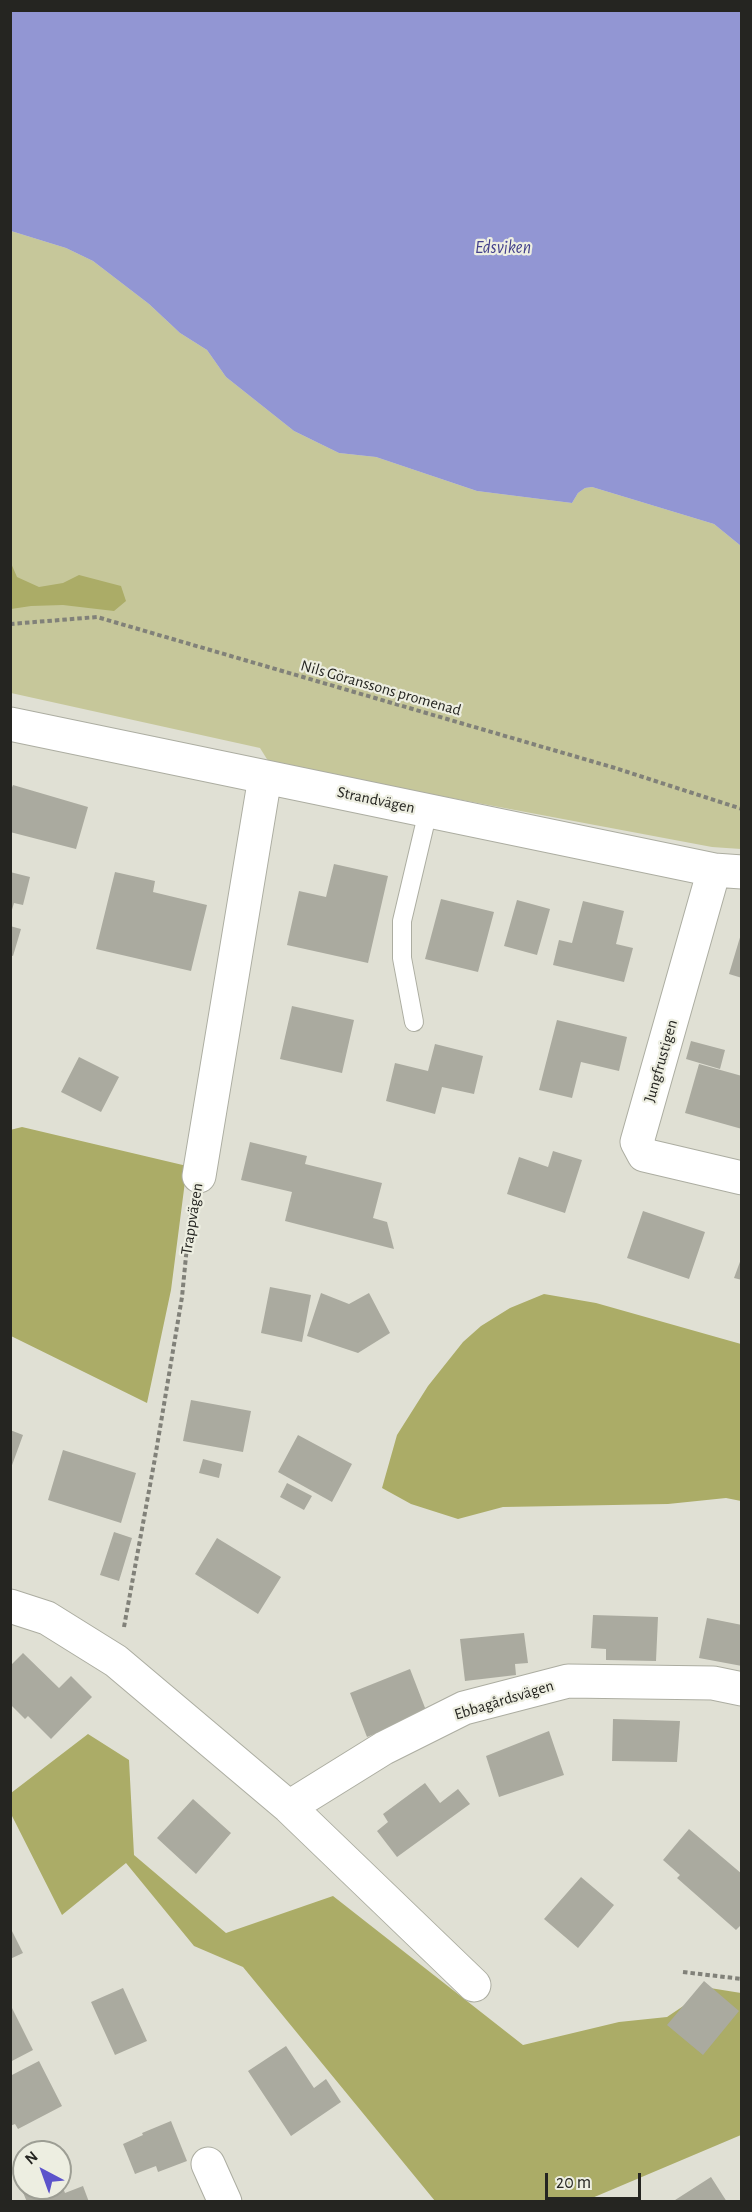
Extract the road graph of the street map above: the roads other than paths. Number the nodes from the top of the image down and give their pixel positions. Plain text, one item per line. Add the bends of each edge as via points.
1 (10, 724) edge
2 (266, 777) junction
3 (428, 811) junction
4 (728, 871) edge
5 (414, 1022) dead end
6 (199, 1176) road end
7 (741, 1178) edge
8 (10, 1606) edge
9 (741, 1689) edge
10 (289, 1807) junction
11 (474, 1984) dead end
12 (208, 2164) dead end
13 (225, 2202) edge

1 - 2 street, Strandvägen
2 - 3 street, Strandvägen
2 - 6 street, Trappvägen
3 - 4 street, Strandvägen
3 - 5 lane via 402,921 402,958
4 - 7 street, Jungfrustigen via 638,1142 644,1155
8 - 10 street via 47,1618 116,1661
9 - 10 street, Ebbagårdsvägen via 713,1683 568,1681 464,1708 384,1748
10 - 11 street
12 - 13 street

